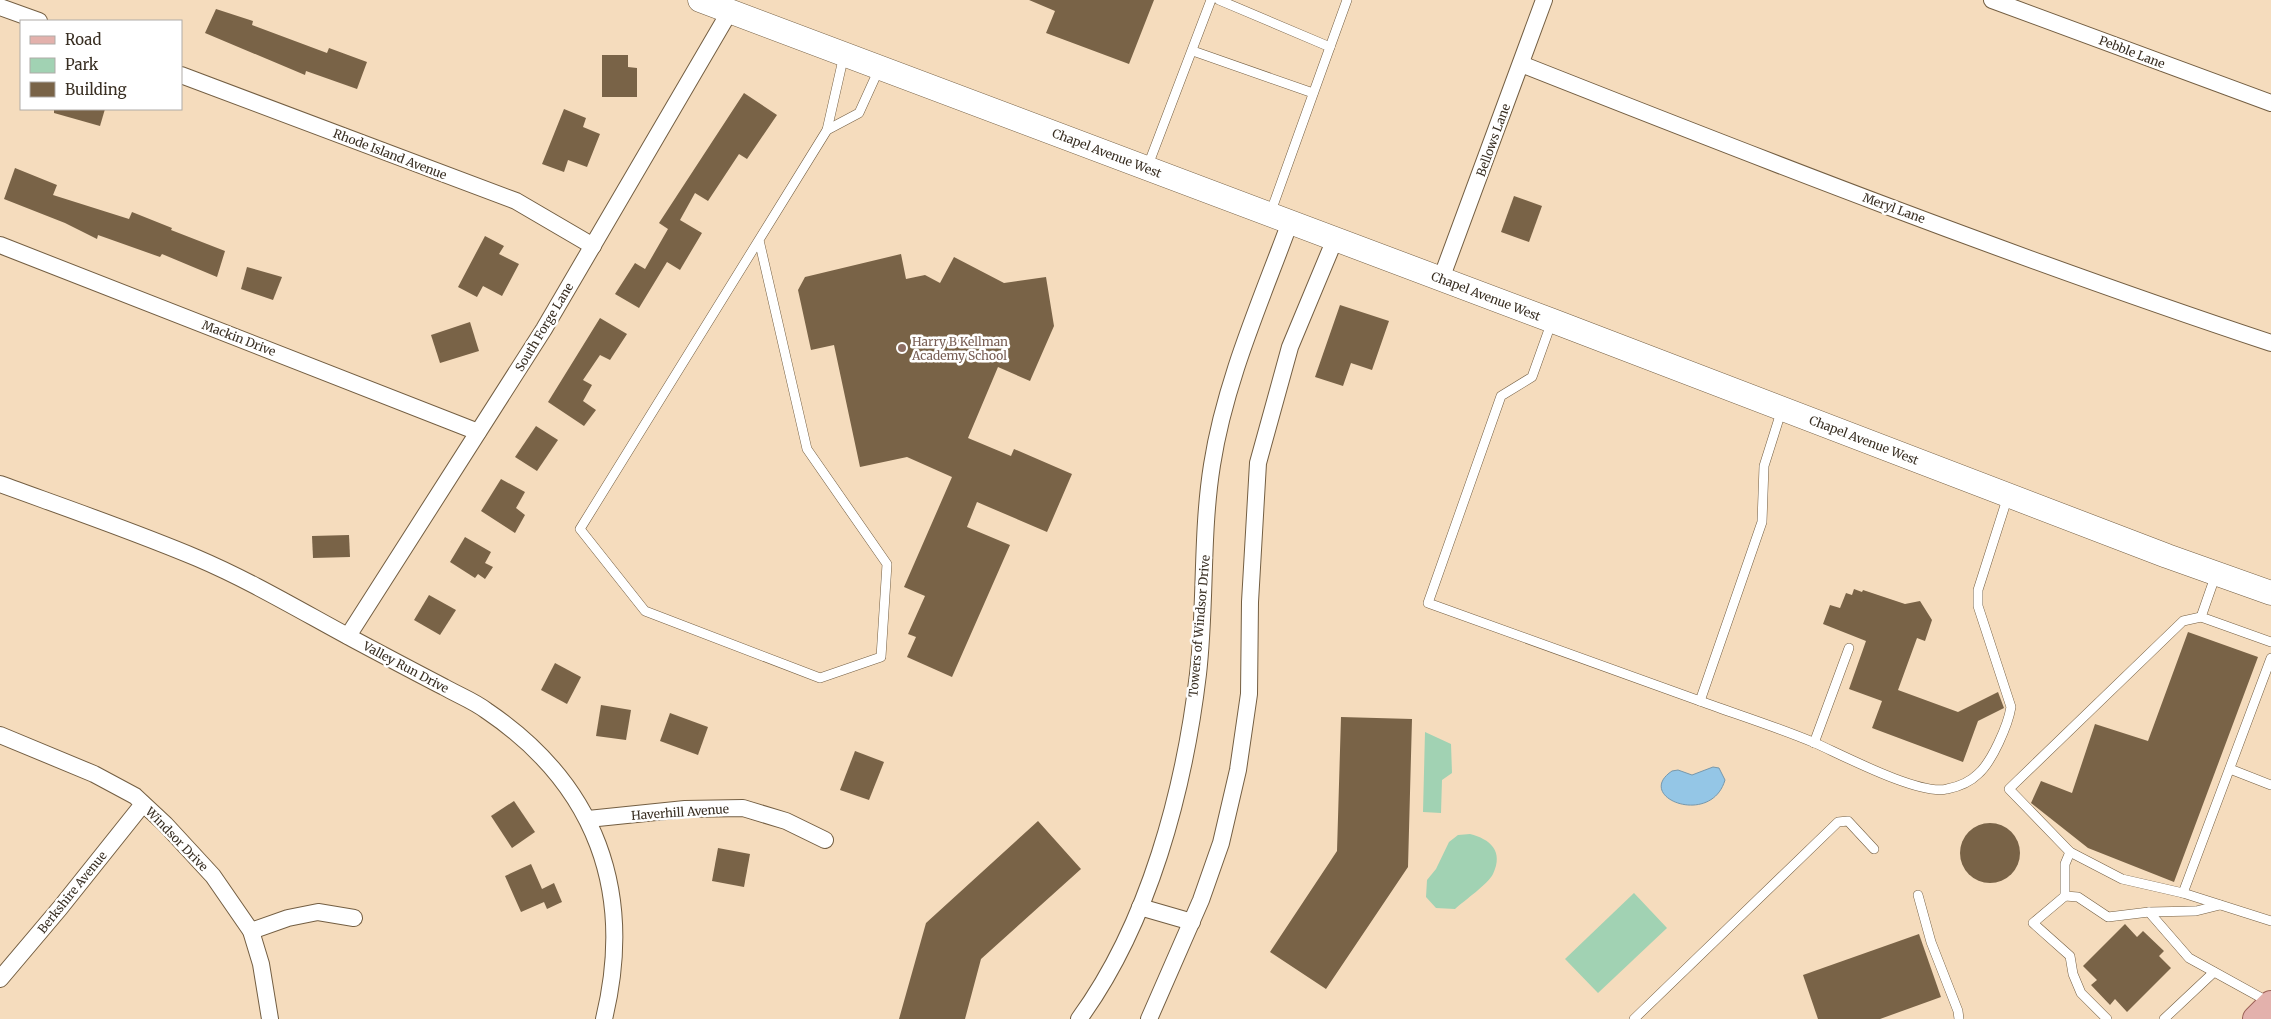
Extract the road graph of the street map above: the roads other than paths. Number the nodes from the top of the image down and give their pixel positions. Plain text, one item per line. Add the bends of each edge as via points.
1 (700, 0) edge
2 (1211, 0) edge
3 (1219, 0) edge
4 (1348, 0) edge
5 (1544, 0) edge
6 (1992, 0) edge
7 (0, 7) edge
8 (730, 11) junction
9 (36, 20) edge
10 (1330, 47) junction
11 (1193, 51) junction
12 (844, 54) junction
13 (1521, 64) junction
14 (879, 67) junction
15 (182, 75) edge
16 (1313, 93) junction
17 (2271, 103) edge
18 (827, 130) junction
19 (1147, 168) junction
20 (1280, 218) junction
21 (1335, 239) junction
22 (759, 240) junction
23 (0, 245) edge
24 (593, 246) junction
25 (1441, 279) junction
26 (1552, 321) junction
27 (2271, 343) edge
28 (1782, 408) junction
29 (478, 432) junction
30 (0, 484) edge
31 (2008, 496) junction
32 (2216, 574) junction
33 (2271, 593) edge
34 (2201, 617) junction
35 (348, 636) junction
36 (2271, 642) edge
37 (1849, 648) dead end
38 (2271, 658) edge
39 (1700, 701) junction
40 (0, 735) edge
41 (1814, 743) junction
42 (2230, 769) junction
43 (2271, 784) edge
44 (143, 804) junction
45 (588, 819) junction
46 (826, 840) dead end
47 (1874, 849) dead end
48 (2070, 852) junction
49 (2183, 893) junction
50 (1918, 895) dead end
51 (2065, 896) junction
52 (2220, 905) junction
53 (1140, 907) junction
54 (2149, 912) junction
55 (354, 918) dead end
56 (2271, 921) edge
57 (1192, 922) junction
58 (251, 931) junction
59 (2214, 972) junction
60 (0, 979) edge
61 (2271, 1004) edge
62 (270, 1019) edge
63 (604, 1019) edge
64 (1079, 1019) edge
65 (1149, 1019) edge
66 (1634, 1019) edge
67 (1959, 1019) edge
68 (2107, 1019) edge
69 (2164, 1019) edge
70 (2256, 1019) edge

1 - 8 main road, Chapel Avenue West
2 - 11 lane
3 - 10 lane
4 - 10 lane
5 - 13 street, Bellows Lane
6 - 17 street, Pebble Lane
7 - 9 street
8 - 12 main road, Chapel Avenue West
8 - 24 street, South Forge Lane
10 - 16 lane
11 - 16 lane
11 - 19 lane
12 - 14 main road, Chapel Avenue West
12 - 18 lane
13 - 25 street, Bellows Lane
13 - 27 street, Meryl Lane via 1824,183
14 - 18 lane via 859,113
14 - 19 main road, Chapel Avenue West
15 - 24 street, Rhode Island Avenue via 516,201
16 - 20 lane
18 - 22 lane
19 - 20 main road, Chapel Avenue West
20 - 21 main road, Chapel Avenue West
20 - 53 street, Towers of Windsor Drive via 1234,374 1212,466 1198,674 1183,761 1157,868
21 - 25 main road, Chapel Avenue West
21 - 57 street via 1290,347 1258,463 1250,583 1248,694 1238,770 1221,843
22 - 22 lane via 580,529 645,611 820,678 881,657 887,564 807,449
23 - 29 street, Mackin Drive
24 - 29 street, South Forge Lane
25 - 26 main road, Chapel Avenue West
26 - 28 main road, Chapel Avenue West
26 - 39 lane via 1532,377 1501,396 1428,602
28 - 31 main road, Chapel Avenue West
28 - 39 lane via 1764,466 1762,522
29 - 35 street, South Forge Lane
30 - 35 street, Valley Run Drive via 197,558
31 - 32 main road, Chapel Avenue West
31 - 41 lane via 1978,590 1978,606 2011,707 2008,724 1978,774 1945,790 1917,786
32 - 33 main road, Chapel Avenue West
32 - 34 lane
34 - 36 lane
34 - 48 lane via 2183,621 2009,789
35 - 45 street, Valley Run Drive via 486,709 552,766
37 - 41 lane
38 - 42 lane
39 - 41 lane
40 - 44 street, Windsor Drive via 94,774
42 - 43 lane
42 - 49 lane
44 - 58 street, Windsor Drive via 213,876
44 - 60 street, Berkshire Avenue
45 - 46 street, Haverhill Avenue via 686,809 743,808 786,821
45 - 63 street, Valley Run Drive via 600,845 610,893 615,942 611,991
47 - 66 lane via 1848,821 1838,822
48 - 49 lane via 2122,879
48 - 51 lane via 2066,864
49 - 52 lane
50 - 67 lane
51 - 54 lane via 2078,897 2108,917
51 - 68 lane via 2033,923 2070,956 2081,993
52 - 54 lane via 2196,910
52 - 56 lane
53 - 57 street
53 - 64 street, Towers of Windsor Drive via 1128,935
54 - 59 lane via 2189,958
55 - 58 street via 318,912
57 - 65 street
58 - 62 street, Windsor Drive via 261,964
59 - 61 lane
59 - 69 lane
61 - 70 main road

